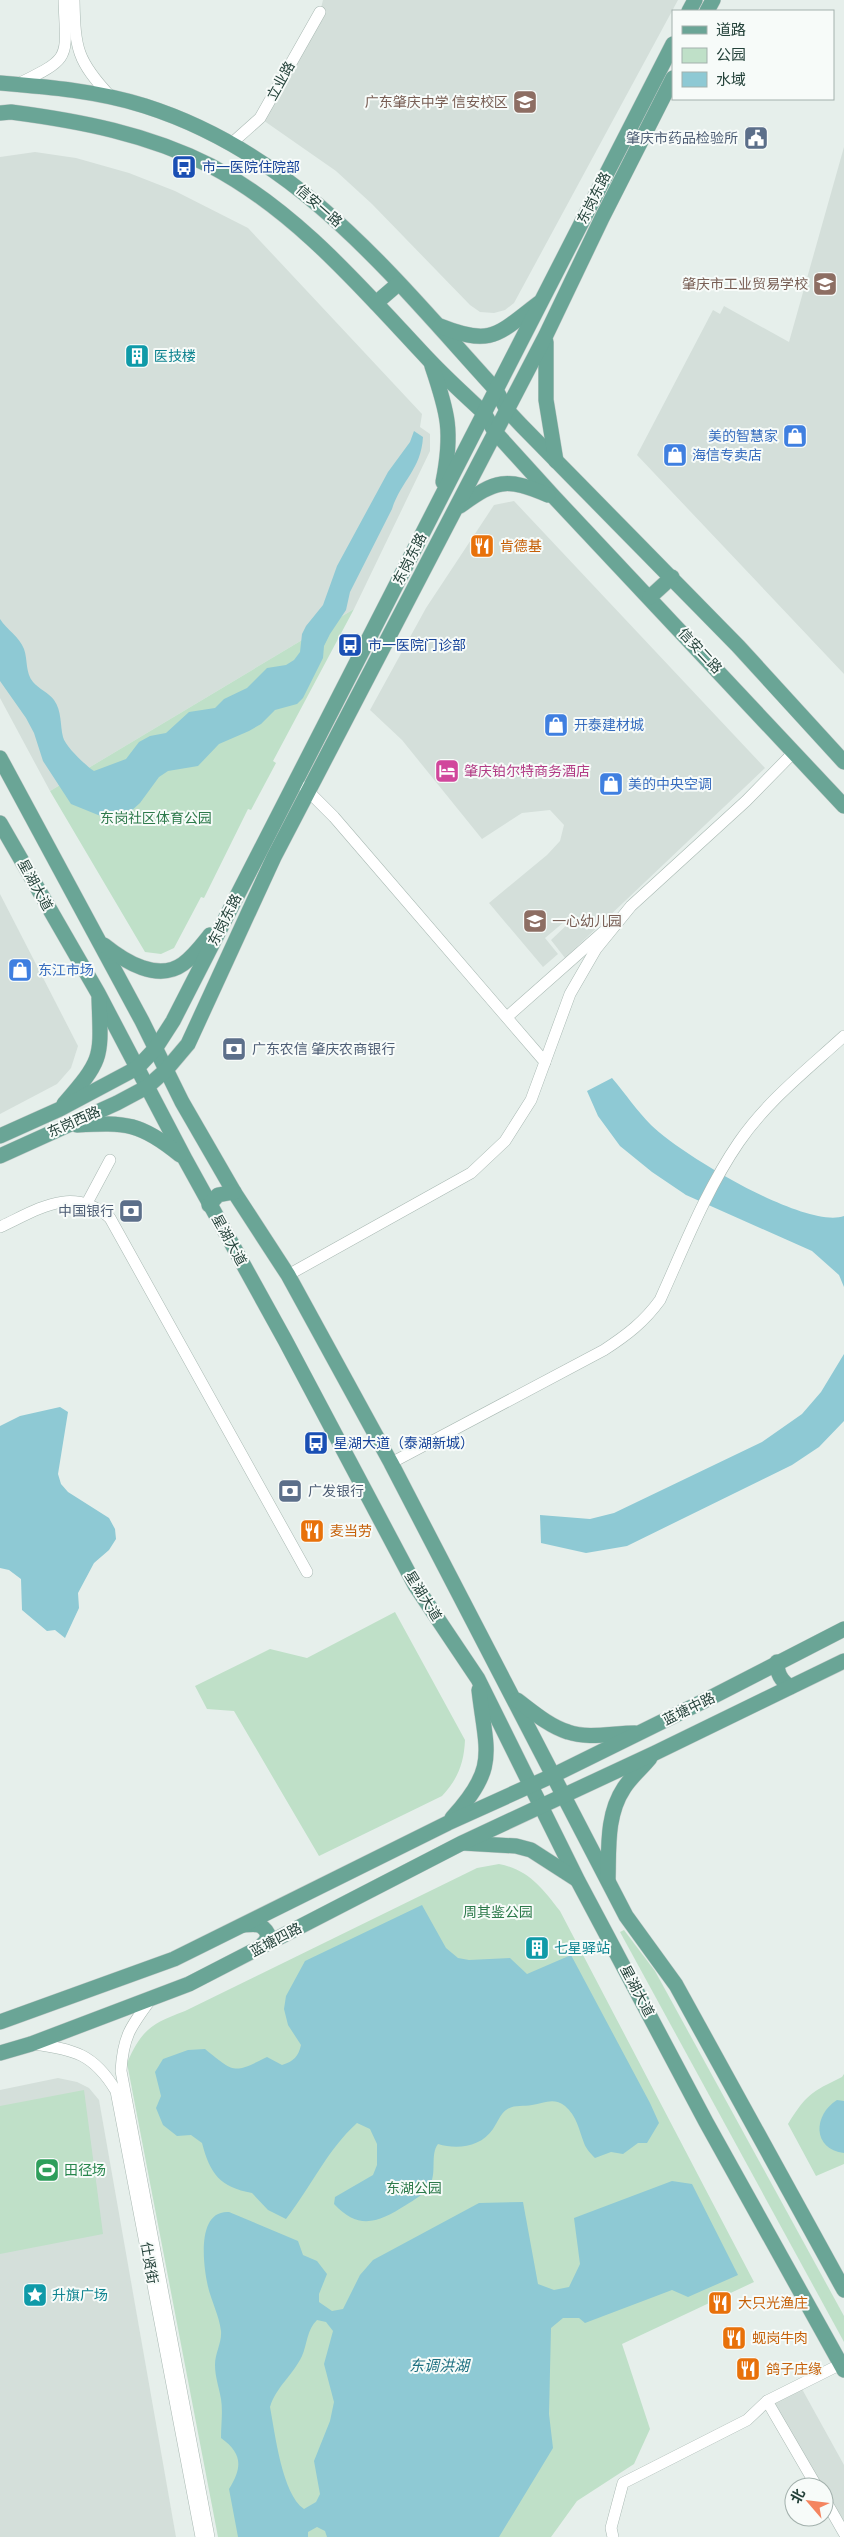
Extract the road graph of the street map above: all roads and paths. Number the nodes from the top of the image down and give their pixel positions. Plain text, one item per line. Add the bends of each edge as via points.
1 (64, 0) edge
2 (74, 0) edge
3 (320, 12) dead end
4 (70, 26) junction
5 (672, 46) edge
6 (672, 80) edge
7 (0, 83) edge
8 (18, 84) junction
9 (112, 97) junction
10 (0, 113) edge
11 (232, 144) junction
12 (398, 284) junction
13 (543, 300) junction
14 (376, 303) junction
15 (436, 324) junction
16 (546, 335) junction
17 (514, 355) junction
18 (431, 362) junction
19 (531, 364) junction
20 (496, 390) junction
21 (507, 410) junction
22 (484, 413) junction
23 (496, 432) junction
24 (461, 459) junction
25 (556, 461) junction
26 (477, 469) junction
27 (554, 497) junction
28 (440, 499) junction
29 (456, 508) junction
30 (672, 577) junction
31 (650, 597) junction
32 (794, 752) junction
33 (0, 758) edge
34 (844, 762) edge
35 (296, 782) junction
36 (309, 790) junction
37 (844, 806) edge
38 (0, 823) edge
39 (632, 906) junction
40 (230, 910) junction
41 (99, 941) junction
42 (98, 993) junction
43 (507, 1017) junction
44 (844, 1036) edge
45 (155, 1049) junction
46 (545, 1062) junction
47 (137, 1068) junction
48 (166, 1070) junction
49 (147, 1087) junction
50 (60, 1109) junction
51 (32, 1122) junction
52 (68, 1125) junction
53 (0, 1136) edge
54 (40, 1137) junction
55 (0, 1156) edge
56 (185, 1159) junction
57 (110, 1160) dead end
58 (234, 1192) junction
59 (87, 1203) junction
60 (210, 1205) junction
61 (0, 1227) edge
62 (288, 1275) junction
63 (391, 1463) junction
64 (307, 1572) dead end
65 (844, 1629) edge
66 (777, 1662) junction
67 (844, 1662) edge
68 (478, 1679) junction
69 (790, 1688) junction
70 (515, 1698) junction
71 (639, 1733) junction
72 (655, 1753) junction
73 (554, 1775) junction
74 (532, 1784) junction
75 (564, 1795) junction
76 (542, 1805) junction
77 (448, 1823) junction
78 (462, 1843) junction
79 (578, 1881) junction
80 (608, 1881) junction
81 (626, 1916) junction
82 (244, 1925) junction
83 (603, 1928) junction
84 (257, 1950) junction
85 (151, 1999) junction
86 (0, 2022) edge
87 (31, 2044) junction
88 (0, 2053) edge
89 (844, 2290) edge
90 (842, 2367) edge
91 (767, 2401) junction
92 (811, 2477) edge
93 (834, 2516) edge
94 (844, 2533) edge
95 (201, 2537) edge
96 (209, 2537) edge
97 (613, 2537) edge

1 - 4 street
2 - 4 street
3 - 11 street, 立业路 via 260,118
4 - 8 street via 65,50 58,62
4 - 9 street via 82,62
5 - 13 main road, 东岗东路
6 - 16 main road, 东岗东路
7 - 8 main road, 信安一路
8 - 9 main road, 信安一路
9 - 11 main road, 信安一路 via 146,106
10 - 14 main road, 信安一路 via 81,121 123,132 210,166 286,216
11 - 12 main road, 信安一路 via 280,173 316,201
12 - 14 main road
12 - 15 main road, 信安一路
13 - 15 main road via 494,335 472,337
13 - 17 main road, 东岗东路
14 - 18 main road, 信安一路
15 - 20 main road, 信安一路
16 - 19 main road, 东岗东路
16 - 25 main road via 544,380
17 - 19 main road
17 - 20 main road, 东岗东路
18 - 22 main road, 信安一路
18 - 28 main road via 448,417 448,460
19 - 21 main road, 东岗东路
20 - 21 main road, 信安一路
20 - 22 main road, 东岗东路
21 - 23 main road, 东岗东路
21 - 25 main road, 信安一路
22 - 23 main road, 信安一路
22 - 24 main road, 东岗东路
23 - 26 main road, 东岗东路
23 - 27 main road, 信安一路
24 - 26 main road
24 - 28 main road, 东岗东路
25 - 30 main road
26 - 29 main road, 东岗东路
27 - 29 main road via 529,486 504,482 483,489
27 - 31 main road, 信安二路
28 - 35 main road, 东岗东路
29 - 36 main road, 东岗东路
30 - 31 main road
30 - 34 main road
31 - 32 main road, 信安二路
32 - 37 main road, 信安二路
32 - 39 street
33 - 41 main road, 星湖大道
35 - 36 street
35 - 40 main road, 东岗东路
36 - 43 street
36 - 48 main road, 东岗东路 via 274,857 188,1044
38 - 42 main road, 星湖大道
39 - 43 street
39 - 46 street via 596,949 570,994
40 - 41 main road via 194,955 175,968 157,970 138,966
40 - 45 main road, 东岗东路 via 179,1010
41 - 45 main road, 星湖大道
42 - 47 main road, 星湖大道
42 - 50 main road via 101,1047 98,1057 88,1076
43 - 46 street
44 - 63 street via 752,1125 720,1174 660,1300 632,1332
45 - 47 main road, 东岗东路
45 - 48 main road, 星湖大道
46 - 62 street via 531,1100 505,1141 471,1172
47 - 49 main road, 星湖大道
47 - 50 main road, 东岗西路
48 - 49 main road, 东岗东路
48 - 58 main road, 星湖大道
49 - 52 main road, 东岗西路
49 - 56 main road, 星湖大道
50 - 51 main road, 东岗西路
51 - 53 main road, 东岗西路
51 - 54 street
52 - 54 main road, 东岗西路
52 - 56 main road via 113,1122 137,1127
54 - 55 main road, 东岗西路
56 - 60 main road, 星湖大道
57 - 59 street
58 - 60 main road via 218,1195
58 - 62 main road, 星湖大道
59 - 61 street via 74,1200 60,1202
59 - 64 street via 110,1218
60 - 68 main road, 星湖大道 via 415,1585
62 - 63 main road, 星湖大道
63 - 70 main road, 星湖大道
65 - 66 main road, 蓝塘中路
66 - 69 main road via 777,1671
66 - 71 main road, 蓝塘中路
67 - 69 main road, 蓝塘中路
68 - 74 main road, 星湖大道
68 - 77 main road via 487,1760 477,1786
69 - 72 main road, 蓝塘中路
70 - 71 main road via 567,1732 591,1735
70 - 73 main road, 星湖大道
71 - 73 main road, 蓝塘中路
72 - 75 main road, 蓝塘中路
72 - 80 main road via 624,1787 613,1812
73 - 74 main road, 蓝塘中路
73 - 75 main road, 星湖大道
74 - 76 main road, 星湖大道
74 - 77 main road, 蓝塘四路
75 - 76 main road, 蓝塘中路
75 - 80 main road, 星湖大道
76 - 78 main road, 蓝塘四路
76 - 79 main road, 星湖大道
77 - 82 main road, 蓝塘四路
78 - 79 main road via 516,1846 530,1850
78 - 84 main road, 蓝塘四路
79 - 83 main road, 星湖大道
80 - 81 main road, 星湖大道
81 - 83 main road
81 - 89 main road, 星湖大道 via 676,1985
82 - 84 main road via 260,1924 268,1934
82 - 86 main road, 蓝塘四路 via 174,1959
83 - 90 main road, 星湖大道
84 - 85 main road, 蓝塘四路
85 - 87 main road, 蓝塘四路
85 - 96 street via 132,2026 123,2047 122,2071
87 - 88 main road, 蓝塘四路
87 - 95 street, 仕贤街 via 68,2049 91,2060 106,2074 116,2091
90 - 91 street
91 - 92 street
91 - 97 street via 747,2420 623,2483 611,2528
93 - 94 street

